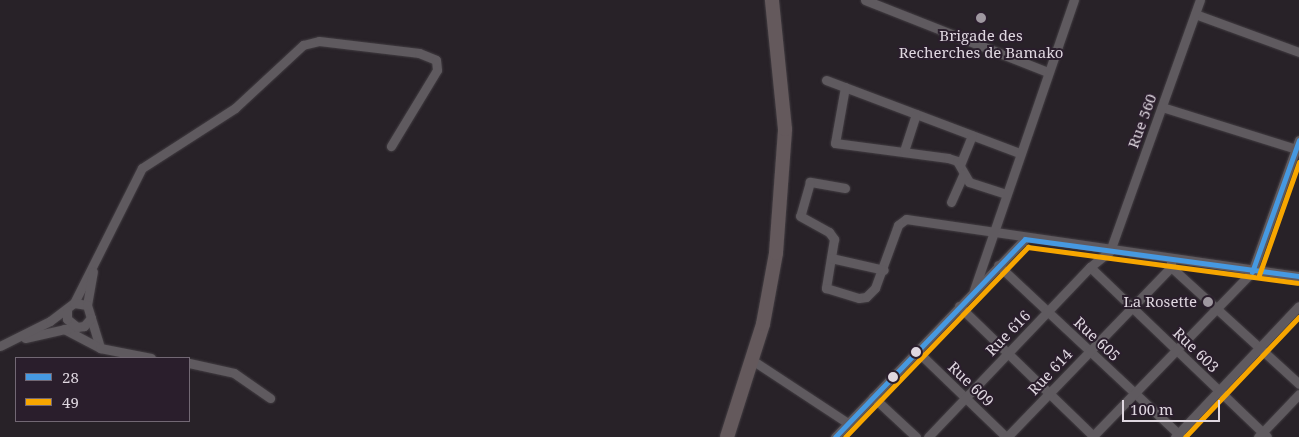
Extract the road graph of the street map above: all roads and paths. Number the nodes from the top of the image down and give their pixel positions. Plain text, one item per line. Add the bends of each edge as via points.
1 (772, 0) edge
2 (865, 0) edge
3 (1074, 0) edge
4 (1200, 0) edge
5 (1195, 14) junction
6 (1299, 52) edge
7 (1048, 72) junction
8 (826, 80) dead end
9 (845, 87) junction
10 (1162, 107) junction
11 (916, 114) junction
12 (972, 135) junction
13 (1299, 140) edge
14 (390, 146) dead end
15 (904, 150) junction
16 (1297, 150) edge
17 (1019, 152) junction
18 (960, 165) junction
19 (963, 175) junction
20 (845, 188) dead end
21 (1006, 194) junction
22 (951, 202) dead end
23 (993, 234) junction
24 (1025, 239) junction
25 (1110, 252) junction
26 (831, 258) junction
27 (1171, 264) junction
28 (998, 265) junction
29 (93, 267) junction
30 (1090, 268) junction
31 (884, 270) junction
32 (1252, 272) junction
33 (1299, 276) edge
34 (974, 290) junction
35 (74, 303) junction
36 (87, 305) junction
37 (959, 306) junction
38 (1130, 306) junction
39 (1299, 306) edge
40 (1217, 308) junction
41 (67, 310) junction
42 (1047, 312) junction
43 (91, 318) junction
44 (77, 327) junction
45 (64, 329) junction
46 (4, 345) edge
47 (100, 348) junction
48 (1261, 348) junction
49 (1089, 350) junction
50 (1176, 350) junction
51 (917, 351) junction
52 (1008, 353) junction
53 (147, 357) edge
54 (752, 360) junction
55 (190, 363) edge
56 (1299, 384) edge
57 (1219, 391) junction
58 (1049, 393) junction
59 (1135, 393) junction
60 (1299, 394) edge
61 (873, 397) junction
62 (270, 398) dead end
63 (965, 398) junction
64 (848, 423) junction
65 (728, 434) edge
66 (1178, 436) edge
67 (1262, 436) edge
68 (835, 437) edge
69 (916, 437) edge
70 (928, 437) edge
71 (1006, 437) edge
72 (1093, 437) edge

1 - 54 highway via 782,78 782,181 770,292
2 - 7 street
3 - 7 street
4 - 5 street, Rue 560
5 - 6 street
5 - 10 street, Rue 560
7 - 17 street
8 - 9 street
9 - 11 street
9 - 15 street via 835,143
10 - 16 street
10 - 25 street, Rue 560
11 - 12 street
11 - 15 street
12 - 17 street
12 - 18 street
13 - 16 street
14 - 29 street via 437,70 436,60 419,53 320,40 303,45 234,108 142,168
15 - 18 street via 948,158
16 - 32 street
17 - 21 street
18 - 19 street
19 - 21 street via 976,185
19 - 22 street
20 - 26 street via 810,182 800,216 832,235
21 - 23 street
23 - 24 street
23 - 31 street via 906,219 898,225
23 - 34 street
24 - 25 street
24 - 28 street
25 - 27 street
25 - 30 street, Rue 616
26 - 31 street
26 - 31 street via 826,288 859,298 872,293
27 - 32 street
27 - 38 street, Rue 614
27 - 40 street
28 - 34 street
28 - 42 street, Rue 605
29 - 35 street
29 - 36 street
30 - 38 street, Rue 603
30 - 42 street, Rue 616
32 - 33 street
32 - 40 street
34 - 37 street
35 - 36 street
35 - 41 street
36 - 43 street
37 - 51 street
37 - 52 street
38 - 49 street, Rue 614
38 - 50 street, Rue 603
39 - 48 street
40 - 48 street
40 - 50 street
41 - 44 street via 69,323
41 - 46 street
42 - 49 street, Rue 605
42 - 52 street, Rue 616
43 - 44 street via 87,324
43 - 47 street
44 - 45 street
45 - 46 street
45 - 47 street
47 - 53 street
48 - 56 street
48 - 57 street
49 - 58 street, Rue 614
49 - 59 street, Rue 605
50 - 57 street, Rue 603
50 - 59 street
51 - 61 street
51 - 63 street, Rue 609
52 - 58 street
52 - 63 street, Rue 616
54 - 64 street
54 - 65 highway
55 - 62 street via 234,372
57 - 66 street
57 - 67 street, Rue 603
58 - 71 street, Rue 614
58 - 72 street
59 - 66 street, Rue 605
59 - 72 street
60 - 67 street
61 - 64 street
61 - 69 street
63 - 70 street, Rue 616
63 - 71 street, Rue 609
64 - 68 street

